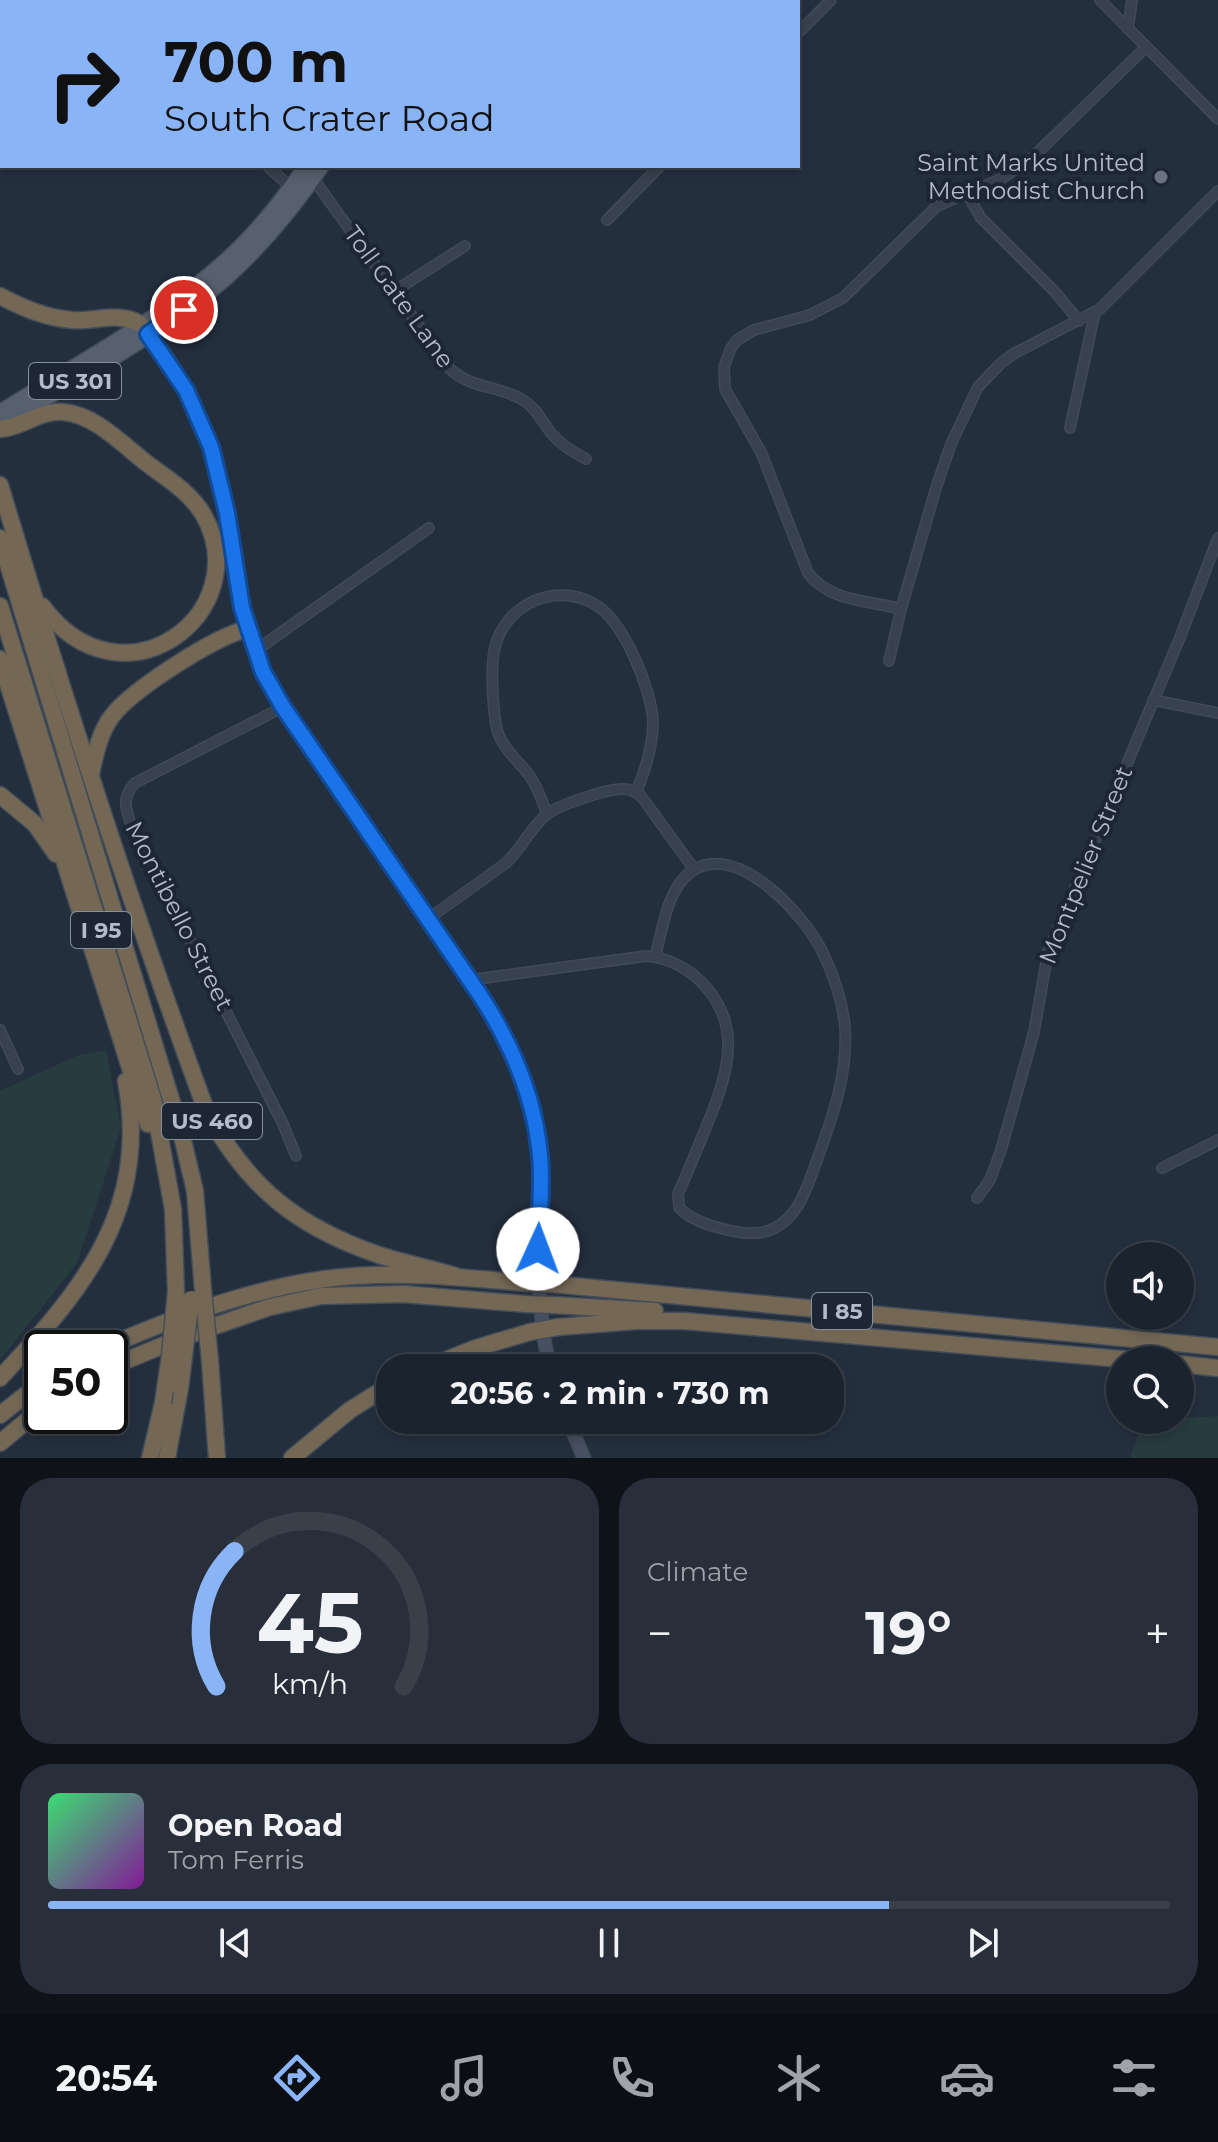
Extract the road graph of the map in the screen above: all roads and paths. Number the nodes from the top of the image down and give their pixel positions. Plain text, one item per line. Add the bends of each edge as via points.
1 (831, 0) edge
2 (1100, 0) edge
3 (1132, 0) edge
4 (1128, 29) junction
5 (800, 31) edge
6 (1146, 47) junction
7 (1218, 119) edge
8 (269, 168) edge
9 (658, 168) edge
10 (311, 170) edge
11 (296, 191) junction
12 (1218, 191) edge
13 (966, 192) junction
14 (607, 220) dead end
15 (465, 246) dead end
16 (393, 292) junction
17 (0, 296) edge
18 (1095, 312) junction
19 (1079, 321) junction
20 (144, 329) junction
21 (0, 412) edge
22 (0, 428) edge
23 (1070, 428) dead end
24 (586, 459) dead end
25 (0, 485) edge
26 (429, 528) dead end
27 (0, 538) edge
28 (1218, 538) edge
29 (34, 596) junction
30 (0, 606) edge
31 (901, 609) junction
32 (247, 629) junction
33 (255, 651) junction
34 (0, 659) edge
35 (889, 661) dead end
36 (1153, 700) junction
37 (283, 707) junction
38 (1218, 713) edge
39 (91, 775) junction
40 (636, 793) junction
41 (0, 795) edge
42 (547, 814) junction
43 (112, 838) junction
44 (694, 869) junction
45 (68, 876) junction
46 (428, 919) junction
47 (655, 957) junction
48 (470, 980) junction
49 (150, 1027) junction
50 (0, 1030) edge
51 (118, 1036) junction
52 (18, 1069) dead end
53 (1218, 1140) edge
54 (296, 1156) dead end
55 (1162, 1168) dead end
56 (977, 1198) dead end
57 (175, 1259) junction
58 (456, 1276) junction
59 (190, 1294) junction
60 (731, 1324) junction
61 (128, 1338) edge
62 (1218, 1347) edge
63 (461, 1354) edge
64 (547, 1354) edge
65 (1106, 1358) edge
66 (128, 1360) edge
67 (1194, 1365) edge
68 (1218, 1368) edge
69 (0, 1378) edge
70 (376, 1394) edge
71 (24, 1396) edge
72 (0, 1415) edge
73 (24, 1423) edge
74 (574, 1434) edge
75 (0, 1443) edge
76 (150, 1458) edge
77 (167, 1458) edge
78 (217, 1458) edge
79 (292, 1458) edge
80 (584, 1458) edge

1 - 5 street
2 - 4 street
3 - 4 street
4 - 6 street
6 - 7 street
6 - 13 street via 1032,158 1001,179
8 - 11 street
9 - 14 street
10 - 11 main road, US 301
10 - 16 street, Toll Gate Lane
11 - 20 main road, US 301
12 - 18 street
13 - 19 street via 981,218
13 - 31 street via 925,216 843,298 810,315 745,334 731,348 724,367 729,399 761,452 808,573 833,594
15 - 16 street
16 - 24 street, Toll Gate Lane via 460,378 525,401 558,441
17 - 20 highway via 53,317 127,318
18 - 19 street
18 - 23 street
19 - 31 street via 1008,358 971,399 936,488
20 - 21 main road, US 301
20 - 22 main road, US 301
20 - 32 main road via 186,390 211,447
22 - 29 highway via 11,429 54,412 87,418 187,495 212,538 214,576 205,604 185,629 150,649 113,653 83,645 58,627
25 - 29 highway, US 460
26 - 33 street
27 - 49 highway, I 95
28 - 36 street, Montpelier Street
29 - 39 highway, US 460
30 - 57 highway, I 95 via 153,1099 168,1176
31 - 35 street
32 - 33 main road
32 - 39 highway via 219,638 121,706 104,729
33 - 37 main road
34 - 45 highway, US 460
36 - 38 street
36 - 56 street, Montpelier Street via 1048,952 1034,1032 1001,1150
37 - 46 main road
37 - 54 street, Montibello Street via 135,783 125,803
39 - 43 highway, US 460
40 - 42 street via 616,790
40 - 42 street via 653,720 646,688 615,621 575,596 538,599 517,611 499,635 493,657 499,737 529,775
40 - 44 street
41 - 45 highway via 35,824
42 - 46 street via 518,853
43 - 49 highway
43 - 58 highway, US 460 via 206,1110 238,1162 272,1198 316,1228 381,1255
44 - 47 street via 674,893
44 - 47 street via 729,864 786,902 816,939 841,1005 842,1085 805,1192 782,1224 751,1233 711,1225 683,1212 677,1201 726,1076 730,1047 719,1005 703,983
45 - 51 highway, US 460
46 - 48 main road
47 - 48 street
48 - 64 main road via 518,1065 538,1137 539,1292
49 - 59 highway, I 95 via 181,1132 190,1216
50 - 52 street
51 - 57 highway, US 460 via 142,1101
51 - 69 highway via 131,1120 117,1213 84,1280
53 - 55 street
57 - 59 highway, I 95
58 - 61 highway, I 85 via 352,1276 296,1283
58 - 62 highway, I 85, bridge
59 - 76 highway, I 95, bridge via 170,1355
59 - 77 highway, I 95, bridge
59 - 78 highway, bridge via 210,1361
60 - 63 highway, I 85, bridge via 636,1321 558,1327
60 - 65 highway, I 85
60 - 66 highway, bridge via 683,1312 403,1294 321,1296 270,1307
67 - 68 highway
70 - 79 highway
71 - 72 highway
73 - 75 highway
74 - 80 main road

